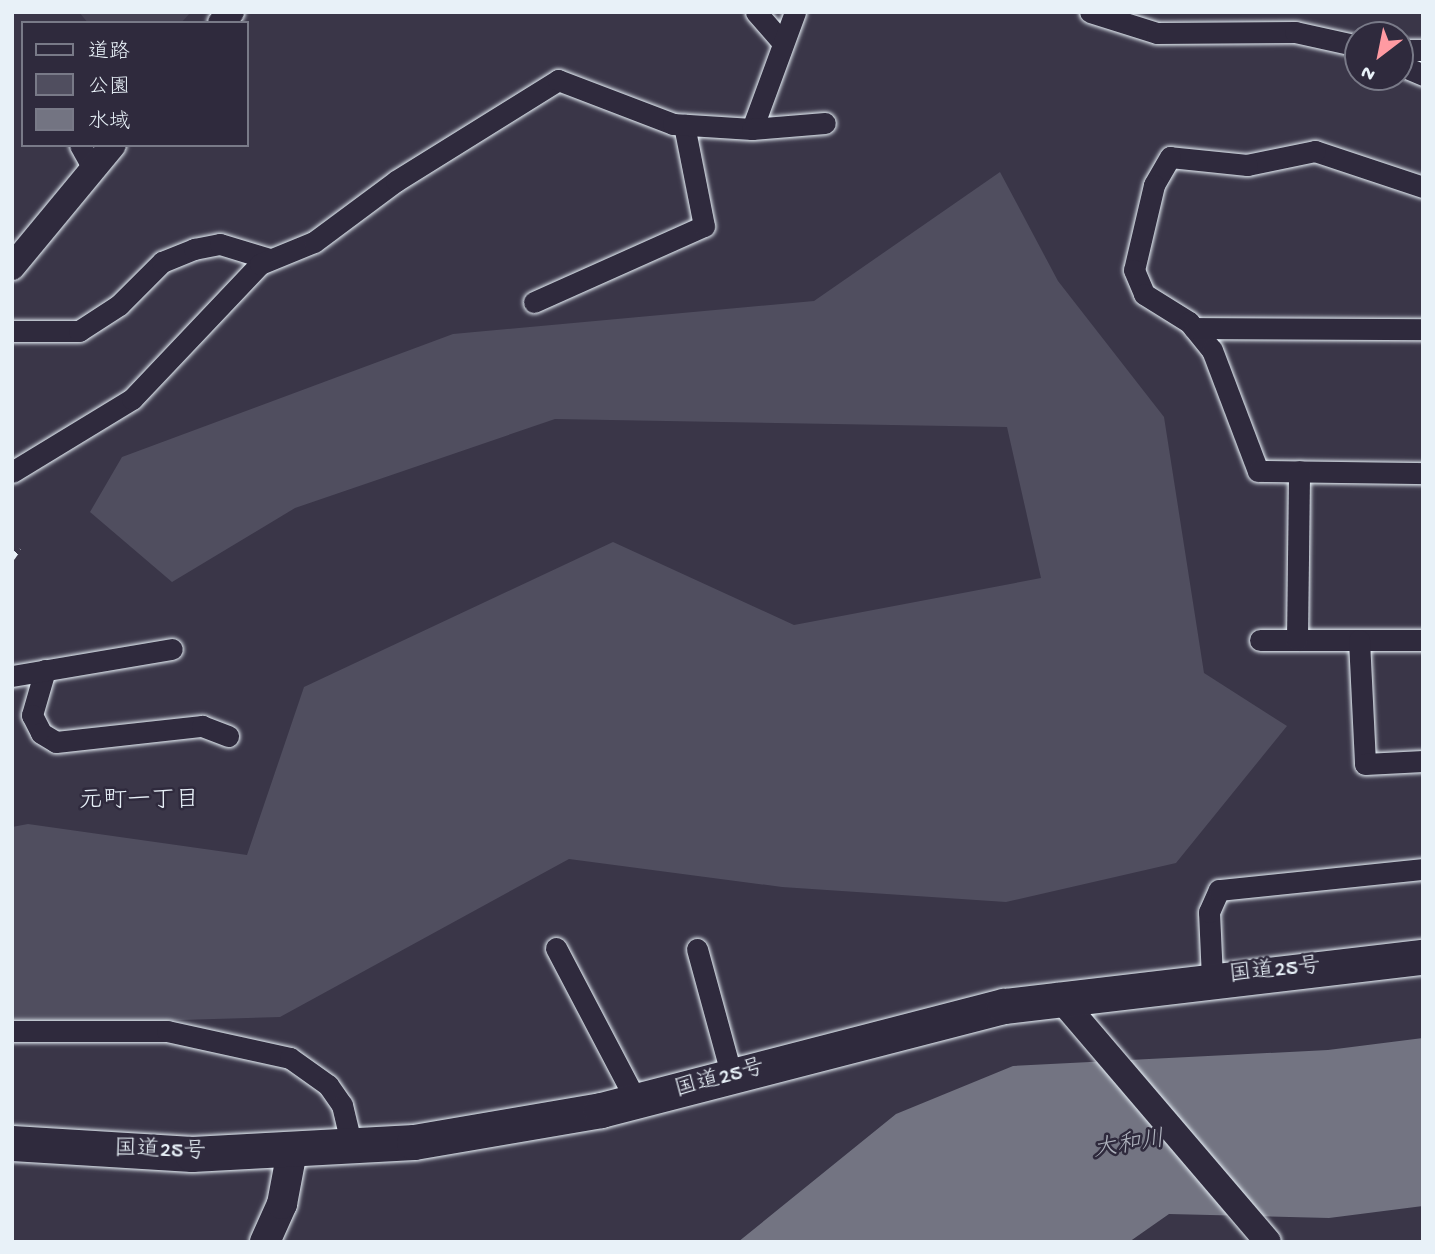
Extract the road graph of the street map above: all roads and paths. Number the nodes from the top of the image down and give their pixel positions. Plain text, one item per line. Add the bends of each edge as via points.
1 (756, 12) edge
2 (795, 12) edge
3 (1090, 12) edge
4 (781, 41) junction
5 (1344, 44) edge
6 (825, 123) dead end
7 (684, 125) junction
8 (752, 129) junction
9 (108, 147) edge
10 (87, 156) edge
11 (1423, 187) edge
12 (269, 259) junction
13 (12, 267) edge
14 (534, 302) dead end
15 (1194, 328) junction
16 (1423, 329) edge
17 (12, 331) edge
18 (36, 461) junction
19 (1298, 471) junction
20 (12, 472) edge
21 (1423, 473) edge
22 (12, 486) edge
23 (19, 548) dead end
24 (12, 558) edge
25 (1260, 640) dead end
26 (1297, 640) junction
27 (1359, 640) junction
28 (1423, 640) edge
29 (172, 649) dead end
30 (45, 670) junction
31 (12, 676) edge
32 (228, 736) dead end
33 (1423, 761) edge
34 (1423, 869) edge
35 (556, 947) dead end
36 (697, 949) dead end
37 (1423, 957) edge
38 (1212, 978) junction
39 (1058, 996) junction
40 (12, 1031) edge
41 (732, 1077) junction
42 (637, 1102) junction
43 (12, 1143) edge
44 (352, 1147) junction
45 (292, 1151) junction
46 (265, 1242) edge
47 (1268, 1242) edge

1 - 4 street
2 - 4 street
3 - 5 street via 1157,33 1295,32
4 - 8 street
6 - 8 street
7 - 8 street
7 - 12 street via 558,80 396,181 314,242
7 - 14 street via 704,226
9 - 10 street
10 - 13 street
11 - 15 street via 1315,151 1247,165 1170,157 1154,185 1133,270 1144,293
12 - 17 street via 220,244 194,249 162,262 119,305 79,331
12 - 18 street via 132,399
15 - 16 street
15 - 19 street via 1222,368 1258,471
18 - 20 street
18 - 22 street
19 - 21 street
19 - 26 street
23 - 24 path
25 - 26 street
26 - 27 street
27 - 28 street
27 - 33 street via 1365,764
29 - 30 street
30 - 31 street
30 - 32 street via 32,716 41,733 56,742 202,726
34 - 38 street via 1219,890 1209,912
35 - 42 street
36 - 41 street
37 - 38 highway, 国道25号
38 - 39 highway, 国道25号
39 - 41 highway, 国道25号 via 873,1036
39 - 47 street
40 - 44 street via 167,1031 290,1058 328,1085 342,1105
41 - 42 highway, 国道25号
42 - 44 highway, 国道25号 via 485,1132
43 - 45 highway, 国道25号 via 192,1154
44 - 45 highway, 国道25号
45 - 46 main road via 282,1204

